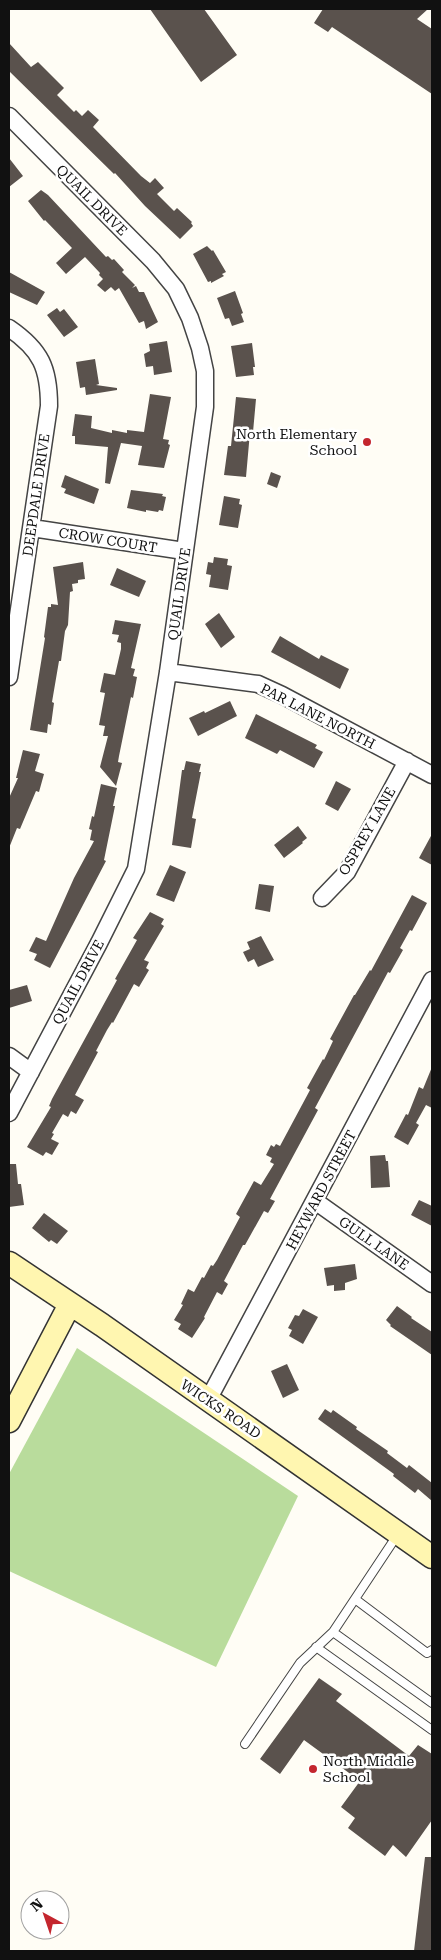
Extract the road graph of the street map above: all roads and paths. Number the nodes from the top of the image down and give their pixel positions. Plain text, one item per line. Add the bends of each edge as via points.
1 (9, 118) edge
2 (9, 328) edge
3 (32, 528) junction
4 (184, 551) junction
5 (168, 672) junction
6 (9, 677) edge
7 (407, 761) junction
8 (432, 774) edge
9 (322, 898) dead end
10 (432, 980) edge
11 (9, 1056) edge
12 (31, 1072) junction
13 (9, 1113) edge
14 (315, 1202) junction
15 (9, 1262) edge
16 (432, 1284) edge
17 (70, 1304) junction
18 (208, 1400) junction
19 (9, 1422) edge
20 (399, 1532) junction
21 (432, 1557) edge
22 (355, 1599) junction
23 (333, 1632) junction
24 (316, 1647) junction
25 (431, 1653) edge
26 (432, 1703) edge
27 (432, 1730) edge
28 (245, 1744) dead end

1 - 4 street, QUAIL DRIVE via 153,261 176,289 190,318 205,371 205,407
2 - 3 street, DEEPDALE DRIVE via 32,346 49,384 49,406
3 - 4 street, CROW COURT
3 - 6 street, DEEPDALE DRIVE
4 - 5 street, QUAIL DRIVE
5 - 7 street, PAR LANE NORTH via 258,684
5 - 12 street, QUAIL DRIVE via 136,869
7 - 8 street, PAR LANE NORTH
7 - 9 street, OSPREY LANE via 346,872
10 - 14 street, HEYWARD STREET
11 - 12 street
12 - 13 street, QUAIL DRIVE
14 - 16 street, GULL LANE
14 - 18 street, HEYWARD STREET
15 - 17 main road, WICKS ROAD
17 - 18 main road, WICKS ROAD
17 - 19 main road
18 - 20 main road, WICKS ROAD
20 - 21 main road, WICKS ROAD
20 - 22 lane
22 - 23 lane
22 - 25 lane
23 - 24 lane
23 - 26 lane
24 - 27 lane
24 - 28 lane via 300,1663

